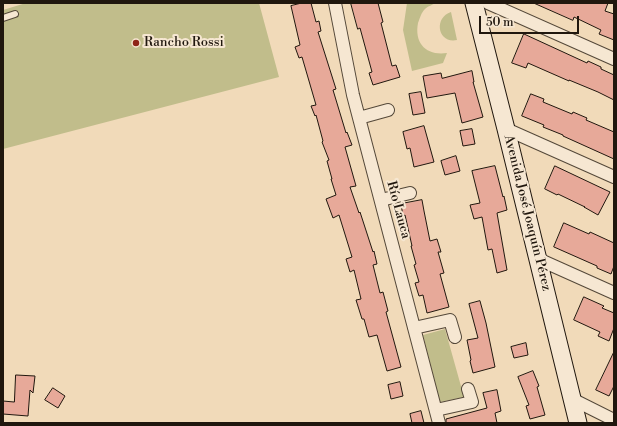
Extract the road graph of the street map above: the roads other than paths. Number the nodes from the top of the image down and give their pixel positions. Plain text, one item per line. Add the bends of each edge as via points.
1 (474, 3) edge
2 (488, 3) edge
3 (338, 4) edge
4 (15, 14) dead end
5 (3, 18) edge
6 (614, 59) edge
7 (388, 110) dead end
8 (359, 118) junction
9 (506, 129) junction
10 (614, 177) edge
11 (410, 193) dead end
12 (381, 200) junction
13 (538, 259) junction
14 (614, 293) edge
15 (414, 328) junction
16 (455, 337) dead end
17 (468, 389) dead end
18 (572, 400) junction
19 (436, 410) junction
20 (614, 420) edge
21 (439, 423) edge
22 (578, 423) edge

1 - 9 main road, Avenida José Joaquín Pérez
2 - 6 street
3 - 8 street, Río Lauca
4 - 5 lane
7 - 8 street
8 - 12 street, Río Lauca
9 - 10 street
9 - 13 main road, Avenida José Joaquín Pérez
11 - 12 street
12 - 15 street, Río Lauca
13 - 14 street
13 - 18 main road, Avenida José Joaquín Pérez
15 - 16 street via 450,320
15 - 19 street, Río Lauca
17 - 19 street via 472,402
18 - 20 street
18 - 22 main road, Avenida José Joaquín Pérez
19 - 21 street, Río Lauca

